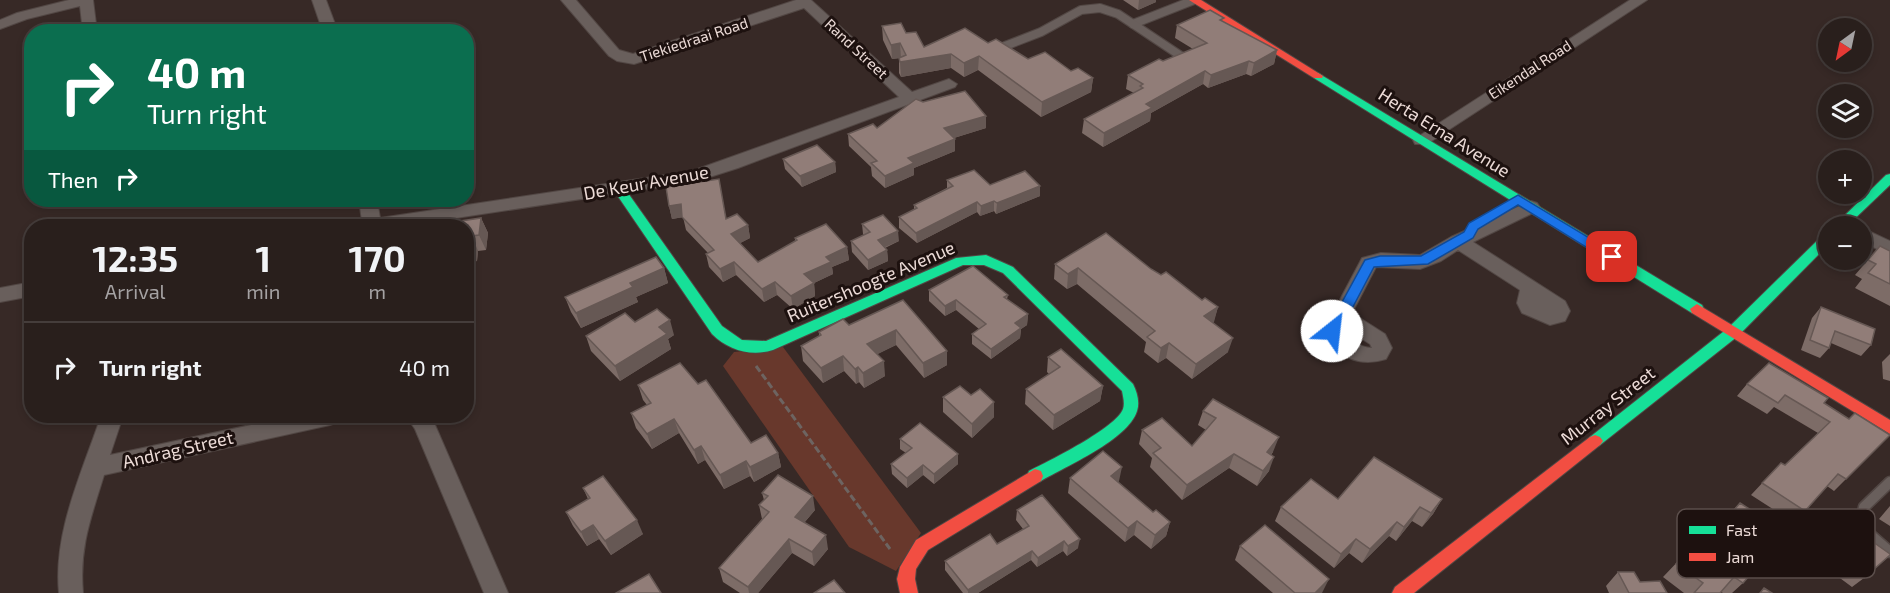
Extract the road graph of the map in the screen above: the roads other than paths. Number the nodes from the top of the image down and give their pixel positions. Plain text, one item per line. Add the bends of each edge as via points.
1 (86, 0) edge
2 (319, 0) edge
3 (568, 0) edge
4 (1640, 0) edge
5 (805, 2) edge
6 (1204, 2) edge
7 (89, 24) edge
8 (328, 24) edge
9 (1133, 24) junction
10 (0, 25) edge
11 (1005, 46) edge
12 (1181, 56) edge
13 (949, 84) dead end
14 (909, 98) junction
15 (1421, 140) junction
16 (1890, 178) edge
17 (619, 189) junction
18 (1524, 203) junction
19 (1853, 216) edge
20 (416, 219) edge
21 (1463, 238) junction
22 (1872, 239) edge
23 (1818, 248) edge
24 (1890, 249) edge
25 (1530, 288) dead end
26 (24, 290) edge
27 (0, 295) edge
28 (1341, 316) dead end
29 (1733, 332) junction
30 (109, 423) edge
31 (298, 423) edge
32 (423, 423) edge
33 (1890, 428) edge
34 (95, 468) junction
35 (1890, 482) edge
36 (1864, 509) edge
37 (1875, 539) edge
38 (1890, 552) edge
39 (71, 593) edge
40 (496, 593) edge
41 (909, 593) edge
42 (1401, 593) edge

1 - 7 street
1 - 10 street
2 - 8 street
3 - 5 street, Tiekiedraai Road via 614,53 634,59
4 - 15 street, Eikendal Road
5 - 14 street, Rand Street
6 - 9 lane
6 - 15 street, Herta Erna Avenue
9 - 11 lane via 1106,8 1088,8
9 - 12 lane
13 - 14 street, De Keur Avenue
14 - 17 street, De Keur Avenue via 711,171
15 - 18 street, Herta Erna Avenue
16 - 19 street
17 - 20 street, De Keur Avenue
17 - 41 street, Ruitershoogte Avenue via 722,337 744,347 768,346 960,261 985,260 1015,275 1128,388 1132,401 1124,422 921,545 907,569
18 - 21 street via 1478,233
18 - 29 street, Herta Erna Avenue
21 - 25 street
21 - 28 street via 1423,261 1369,263
22 - 24 street
23 - 29 street, Murray Street
26 - 27 street
29 - 33 street, Herta Erna Avenue
29 - 42 street, Murray Street
30 - 34 street
31 - 34 street, Andrag Street
32 - 40 street
34 - 39 street via 72,538
35 - 36 lane
37 - 38 lane

